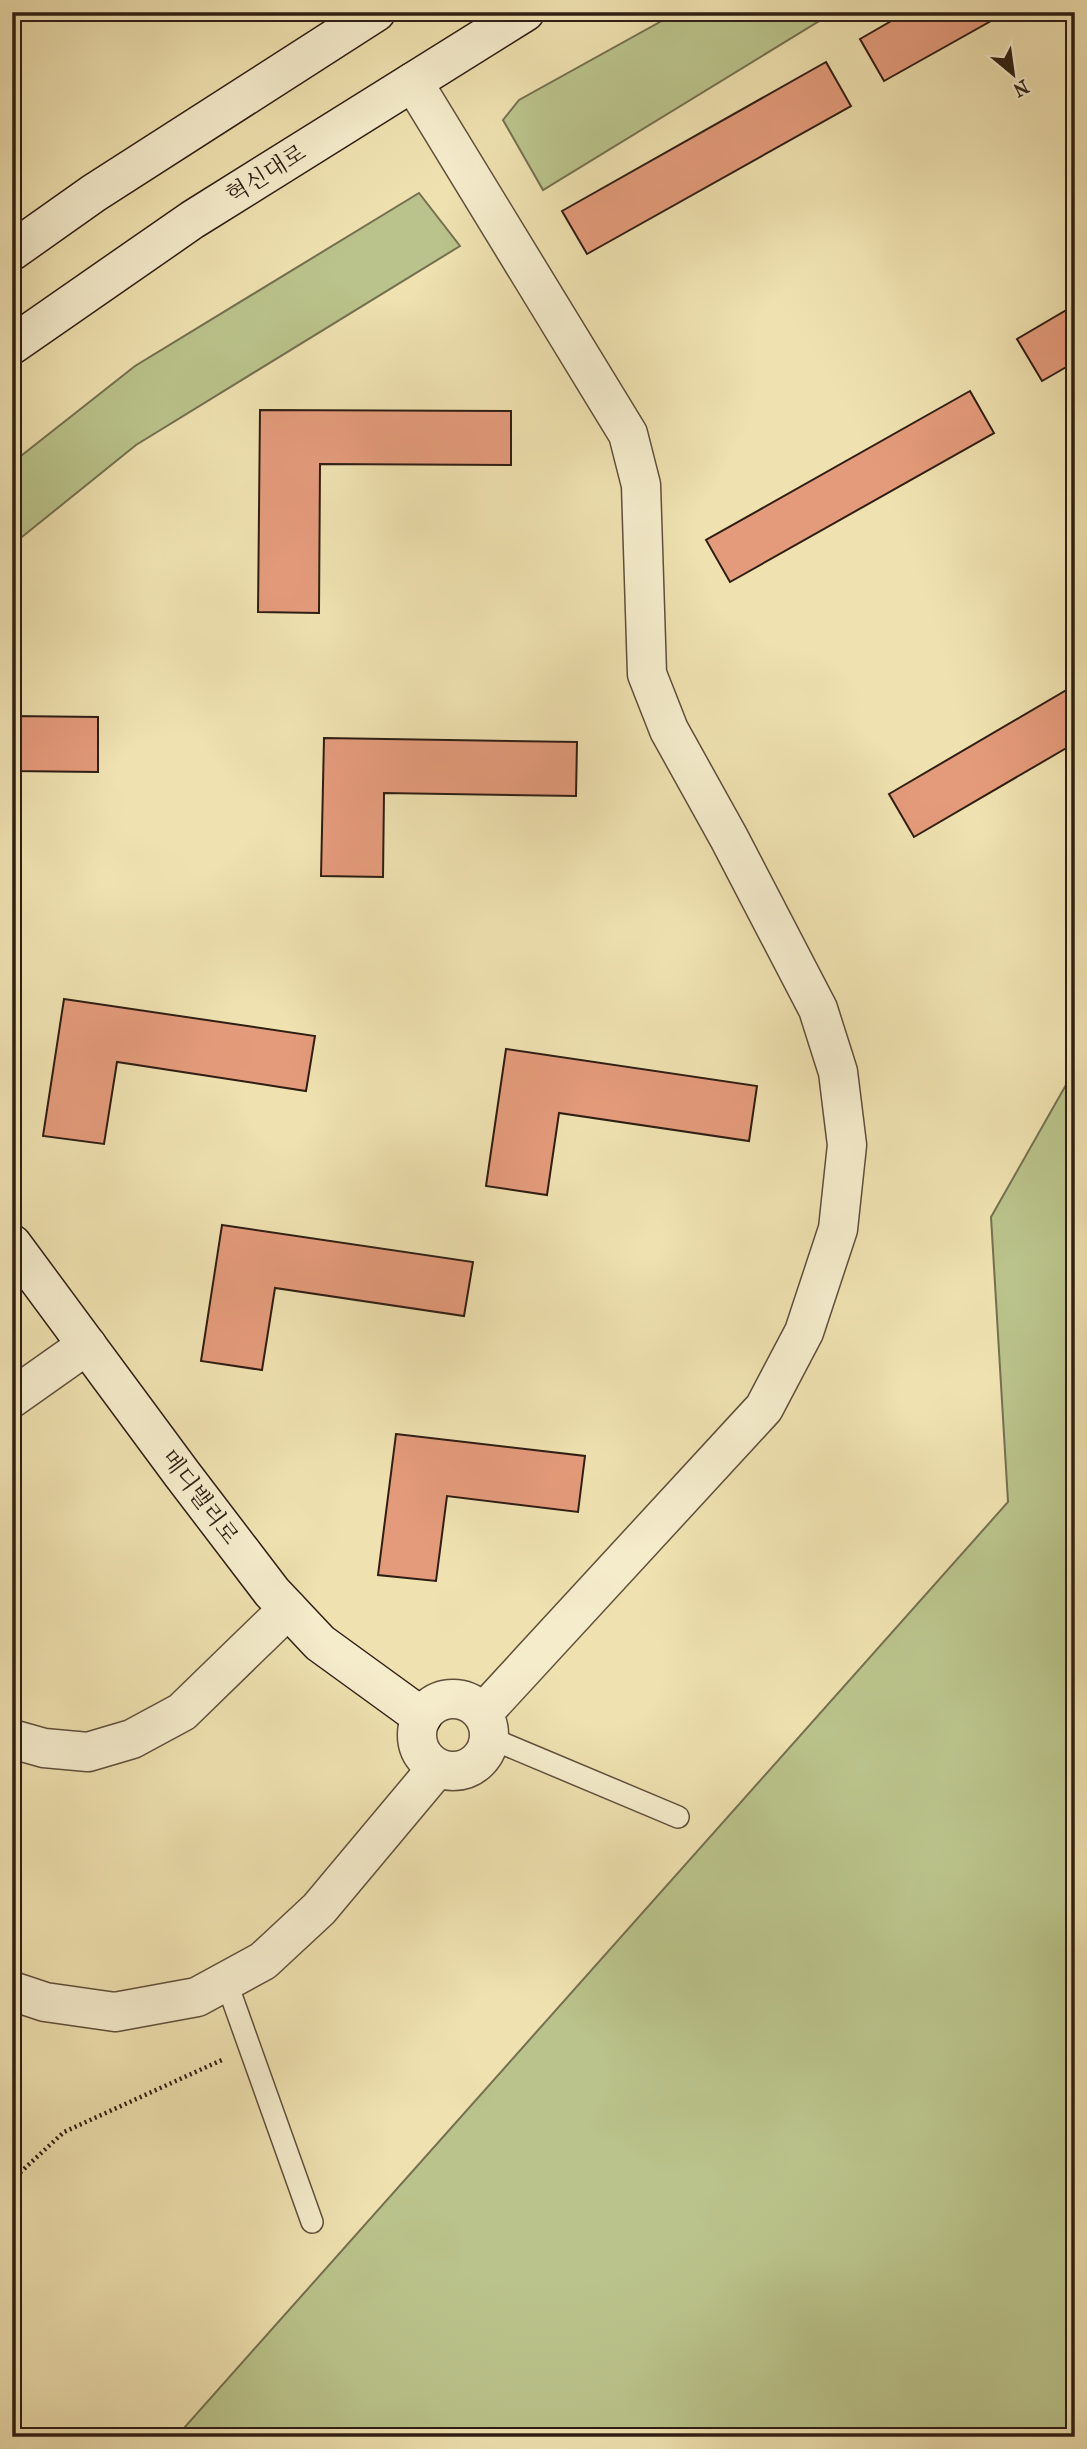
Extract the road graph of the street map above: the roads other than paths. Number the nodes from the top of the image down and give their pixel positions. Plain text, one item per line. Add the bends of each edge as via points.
1 (525, 12) edge
2 (370, 14) edge
3 (413, 82) junction
4 (12, 251) edge
5 (12, 345) edge
6 (12, 1244) edge
7 (87, 1345) junction
8 (12, 1398) edge
9 (288, 1609) junction
10 (422, 1717) junction
11 (486, 1726) junction
12 (12, 1739) edge
13 (437, 1768) junction
14 (678, 1817) dead end
15 (226, 1981) junction
16 (12, 1991) edge
17 (312, 2222) dead end

1 - 3 street, 혁신대로
2 - 4 street
3 - 5 street, 혁신대로 via 192,220
3 - 11 street via 628,433 641,485 647,674 669,730 818,1009 838,1073 847,1145 838,1229 804,1332 764,1408
6 - 7 street, 메디밸리로
7 - 8 street
7 - 9 street, 메디밸리로
9 - 10 street, 메디밸리로 via 320,1643
9 - 12 street via 182,1712 132,1740 89,1752 44,1748
10 - 11 street via 439,1701 462,1699 474,1704
10 - 13 street via 417,1740 427,1761
11 - 13 street via 487,1749 480,1760 471,1767
11 - 14 lane
13 - 15 street via 319,1909 263,1961
15 - 16 street via 197,1997 115,2012 45,2002
15 - 17 lane

